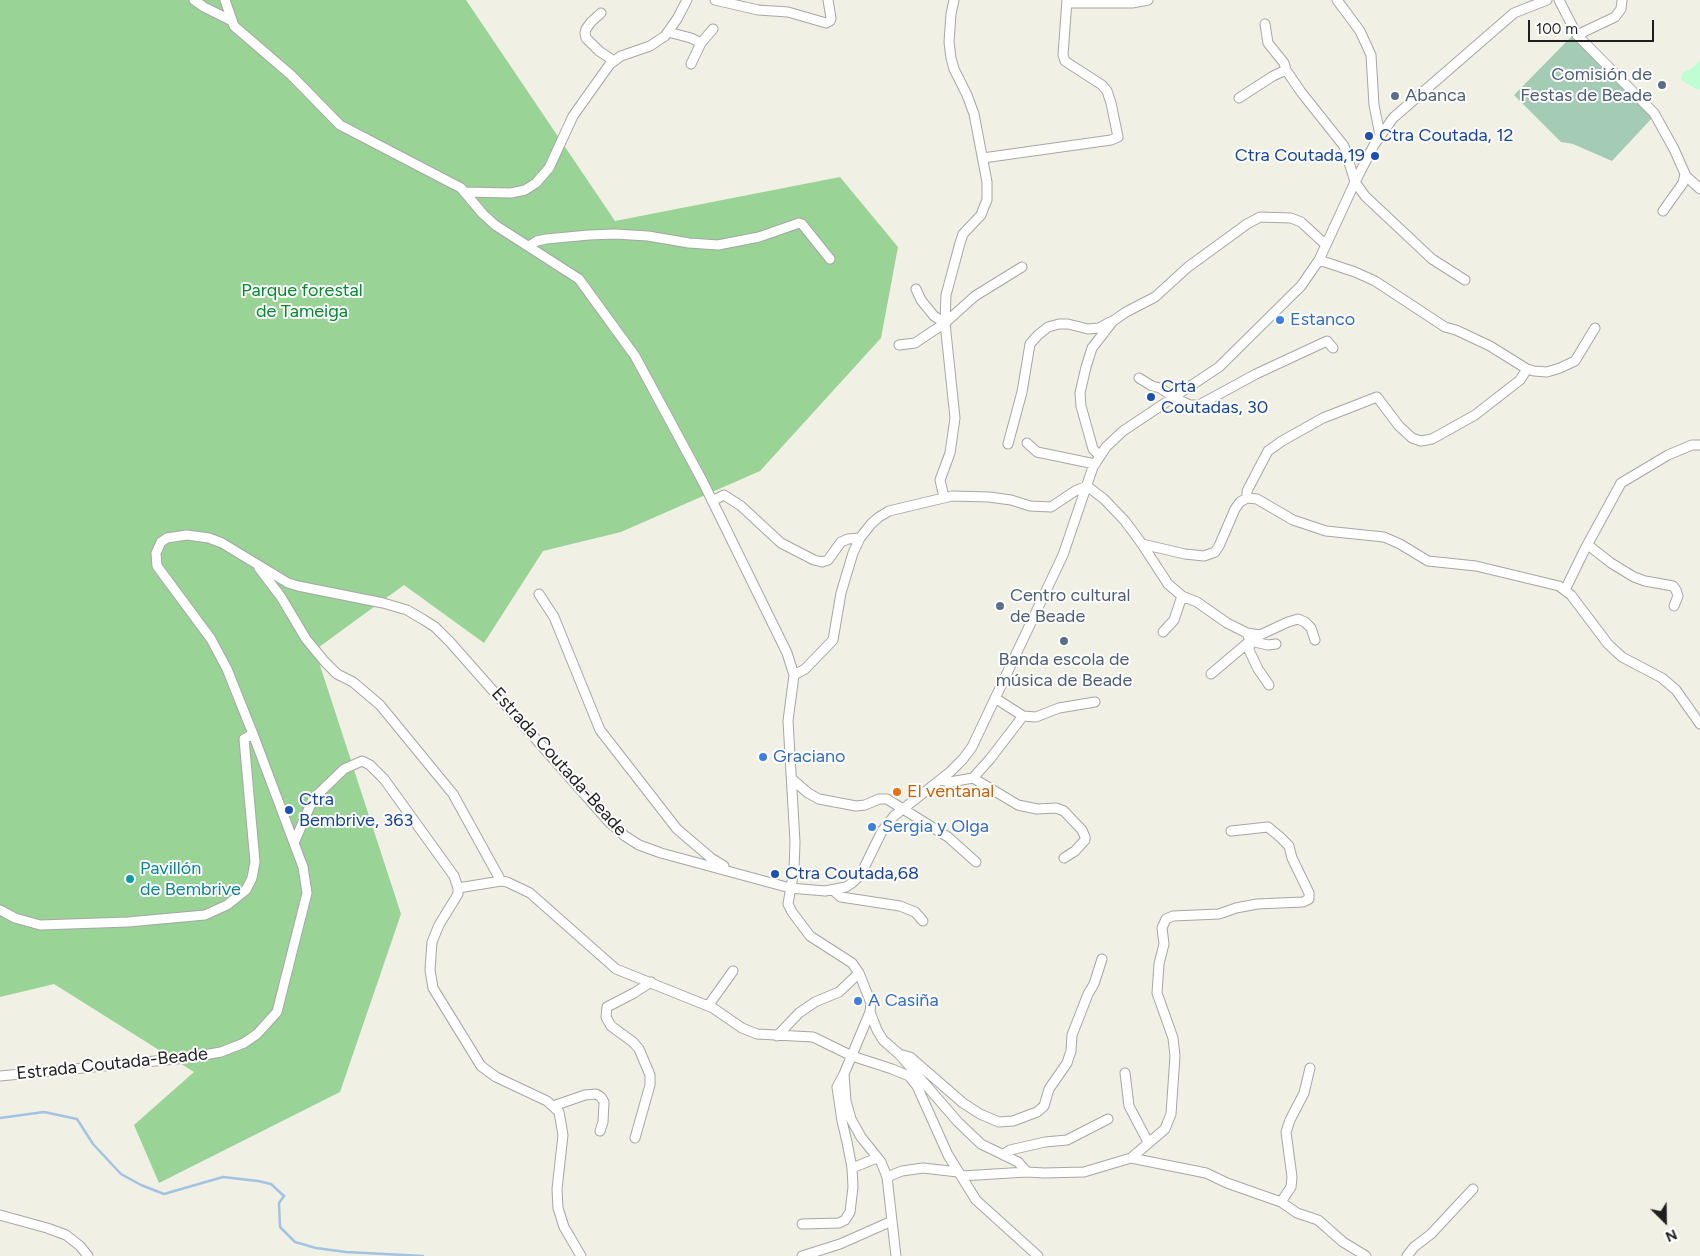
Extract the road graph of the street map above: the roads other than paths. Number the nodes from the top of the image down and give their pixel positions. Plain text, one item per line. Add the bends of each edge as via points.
1 (194, 0) edge
2 (225, 0) edge
3 (687, 0) edge
4 (716, 0) edge
5 (828, 0) edge
6 (954, 0) edge
7 (1148, 0) edge
8 (1337, 0) edge
9 (1547, 0) edge
10 (1559, 0) edge
11 (1622, 0) edge
12 (1067, 2) edge
13 (1524, 4) edge
14 (601, 13) dead end
15 (232, 21) junction
16 (1265, 24) dead end
17 (713, 30) dead end
18 (668, 32) junction
19 (1577, 35) junction
20 (701, 43) junction
21 (614, 61) junction
22 (691, 64) dead end
23 (1286, 70) junction
24 (1239, 98) dead end
25 (1380, 135) junction
26 (983, 158) junction
27 (1685, 174) junction
28 (1355, 182) junction
29 (1700, 189) edge
30 (464, 192) junction
31 (1663, 211) dead end
32 (1326, 245) junction
33 (529, 246) junction
34 (830, 259) dead end
35 (1319, 260) junction
36 (1022, 267) dead end
37 (1465, 280) dead end
38 (916, 289) dead end
39 (1113, 321) junction
40 (945, 323) junction
41 (1595, 328) dead end
42 (899, 345) dead end
43 (1332, 348) dead end
44 (1527, 369) junction
45 (1138, 378) dead end
46 (1174, 398) junction
47 (1026, 443) dead end
48 (1008, 444) dead end
49 (1700, 445) edge
50 (1098, 460) junction
51 (1087, 486) junction
52 (944, 497) junction
53 (1247, 498) junction
54 (712, 501) junction
55 (860, 538) junction
56 (1142, 544) junction
57 (1588, 545) junction
58 (254, 562) junction
59 (1565, 590) junction
60 (539, 594) dead end
61 (1182, 596) junction
62 (1674, 606) dead end
63 (1163, 632) dead end
64 (1249, 637) junction
65 (1315, 640) dead end
66 (1276, 644) dead end
67 (1212, 674) dead end
68 (794, 675) junction
69 (1269, 685) dead end
70 (995, 698) junction
71 (1095, 702) dead end
72 (1023, 716) junction
73 (1700, 724) edge
74 (253, 734) junction
75 (973, 778) junction
76 (792, 779) junction
77 (940, 780) junction
78 (903, 808) junction
79 (1231, 831) dead end
80 (294, 843) junction
81 (1064, 858) dead end
82 (976, 862) dead end
83 (732, 872) junction
84 (501, 881) junction
85 (458, 888) junction
86 (790, 888) junction
87 (833, 890) junction
88 (0, 910) edge
89 (923, 921) dead end
90 (1102, 960) dead end
91 (733, 971) dead end
92 (859, 973) junction
93 (650, 982) junction
94 (708, 1006) junction
95 (870, 1012) junction
96 (777, 1036) junction
97 (899, 1054) junction
98 (852, 1056) junction
99 (1310, 1068) dead end
100 (1125, 1073) dead end
101 (844, 1074) junction
102 (0, 1076) edge
103 (916, 1086) junction
104 (553, 1106) junction
105 (944, 1107) junction
106 (1108, 1119) dead end
107 (600, 1131) dead end
108 (635, 1138) dead end
109 (1148, 1142) junction
110 (1003, 1155) junction
111 (877, 1158) junction
112 (1131, 1158) junction
113 (852, 1168) junction
114 (1027, 1172) junction
115 (962, 1174) junction
116 (886, 1177) junction
117 (1473, 1188) dead end
118 (1281, 1202) junction
119 (0, 1215) edge
120 (892, 1221) junction
121 (802, 1224) dead end
122 (88, 1256) edge
123 (582, 1256) edge
124 (802, 1256) edge
125 (896, 1256) edge
126 (1038, 1256) edge
127 (1366, 1256) edge
128 (1407, 1256) edge

1 - 15 street
2 - 15 street
3 - 18 street
4 - 5 street via 758,10 788,12 826,23 831,18
6 - 26 street via 949,42 951,58 974,114
7 - 12 street
8 - 25 street via 1360,30 1371,55
9 - 13 street, Estrada Coutada-Beade
10 - 19 street
11 - 19 street via 1621,9 1615,17
12 - 26 street via 1065,61 1107,91 1118,137
13 - 25 street, Estrada Coutada-Beade via 1393,118
14 - 21 street via 586,29 586,38
15 - 30 street via 340,125
16 - 23 street via 1268,43
17 - 20 street
18 - 20 street
18 - 21 street via 650,46
19 - 27 street via 1654,113
20 - 22 street
21 - 30 street via 573,116 549,168 536,183 512,193
23 - 24 street
23 - 28 street via 1344,146
25 - 28 street, Estrada Coutada-Beade
26 - 40 street via 986,200 981,215 963,234 946,295
27 - 29 street
27 - 31 street via 1683,183
28 - 32 street, Estrada Coutada-Beade
28 - 37 street via 1365,196 1432,259
30 - 33 street via 495,225
32 - 35 street, Estrada Coutada-Beade
32 - 39 street via 1301,222 1291,218 1260,217 1188,267 1155,297
33 - 34 street via 546,238 613,234 718,245 759,237 799,223
33 - 54 street via 579,279 634,356
35 - 44 street via 1375,281 1445,327 1490,346
35 - 46 street, Estrada Coutada-Beade via 1301,286 1254,334 1219,367
36 - 40 street via 975,296
38 - 40 street via 934,316
39 - 48 street via 1099,328 1068,324 1048,327 1030,344 1022,392
39 - 50 street via 1092,348 1080,393
40 - 42 street via 915,343
40 - 52 street via 955,418 950,453 940,480
41 - 44 street via 1575,361 1547,372
43 - 46 street via 1327,342 1256,374 1199,405
44 - 53 street via 1520,380 1475,415 1432,439 1421,441 1412,438 1377,398 1323,418 1268,451
45 - 46 street
46 - 50 street, Estrada Coutada-Beade via 1123,431
47 - 50 street via 1037,452
49 - 57 street via 1668,455 1621,483
50 - 51 street, Estrada Coutada-Beade
51 - 52 street via 1046,508 989,497
51 - 56 street via 1110,505
51 - 70 street, Estrada Coutada-Beade via 1063,555
52 - 55 street via 889,512 871,524
53 - 56 street via 1235,509 1215,552 1204,556 1185,554
53 - 59 street via 1257,498 1293,520 1326,531 1384,537 1428,561 1476,566
54 - 55 street via 724,495 782,543 814,560 828,560 841,542
54 - 68 street via 787,653
55 - 68 street via 852,553 841,593 833,640 805,669
56 - 61 street via 1168,584
57 - 59 street
57 - 62 street via 1634,577 1673,586 1678,596
58 - 74 street, Estrada Coutada-Beade via 222,543 199,535 167,538 156,553 161,574 211,639 227,669
58 - 83 street, Estrada Coutada-Beade via 293,585 384,603 407,610 424,620 450,642 625,836 650,850
58 - 84 street via 325,662 337,674 353,682 390,716 453,794
59 - 73 street via 1608,644 1622,657 1662,678 1676,690
60 - 83 street via 554,618 600,730 676,828
61 - 63 street via 1174,620
61 - 64 street via 1197,602
64 - 65 street via 1298,619 1311,628
64 - 66 street via 1268,645
64 - 67 street
64 - 69 street via 1249,650
68 - 76 street via 788,721
70 - 72 street
70 - 77 street, Estrada Coutada-Beade via 968,753
71 - 72 street via 1059,708 1036,717
72 - 75 street
74 - 80 street, Estrada Coutada-Beade
74 - 88 street via 244,739 256,862 246,890 227,904 205,915 40,925
75 - 77 street via 950,782
75 - 81 street via 1018,805 1064,811 1085,837 1075,851
76 - 78 street via 819,799 856,806 887,799
76 - 86 street via 796,842
77 - 78 street, Estrada Coutada-Beade
78 - 82 street via 948,837
78 - 87 street, Estrada Coutada-Beade via 882,831 857,879 846,887
79 - 109 street via 1268,827 1280,837 1288,846 1310,893 1309,899 1166,919 1162,928 1164,944 1157,993 1174,1038 1176,1056 1171,1114 1165,1129
80 - 85 street via 313,800 344,769 362,761 384,779 454,876
80 - 102 street, Estrada Coutada-Beade via 303,867 307,893 277,1012 257,1034 244,1043 203,1056
83 - 86 street, Estrada Coutada-Beade
84 - 85 street
84 - 93 street via 530,893 616,969
85 - 104 street via 458,894 432,942 430,970 433,988 481,1066
86 - 87 street, Estrada Coutada-Beade
86 - 92 street via 788,904 810,936 852,962
87 - 89 street via 841,897 900,906 915,912
90 - 97 street via 1072,1035 1067,1063 1049,1089 1044,1106 1022,1119 999,1122 980,1114 910,1058
91 - 94 street
92 - 95 street via 871,1003
92 - 96 street via 839,992 799,1012
93 - 94 street
93 - 108 street via 607,1007 606,1017 611,1026 633,1042 650,1075
94 - 96 street via 742,1028 756,1034
95 - 97 street via 883,1040
95 - 98 street
96 - 98 street via 813,1037
97 - 105 street
98 - 101 street
98 - 103 street via 909,1076
99 - 118 street via 1304,1093 1286,1132 1292,1187
100 - 109 street via 1129,1106
101 - 111 street via 846,1101 852,1119
101 - 113 street via 836,1087
103 - 105 street via 936,1105
103 - 115 street via 944,1147
104 - 107 street via 596,1094 604,1102
104 - 123 street via 562,1122 564,1136 557,1189 558,1208 564,1227
105 - 110 street via 981,1144
106 - 110 street via 1068,1140 1010,1150
109 - 112 street
110 - 114 street via 1018,1162
111 - 113 street
111 - 116 street
112 - 114 street via 1084,1172
112 - 118 street via 1206,1173
113 - 121 street via 853,1187 846,1220
114 - 115 street
115 - 116 street via 923,1168
115 - 126 street via 976,1200
116 - 120 street
117 - 128 street via 1432,1234
118 - 127 street via 1296,1213 1318,1220 1343,1242
119 - 122 street via 66,1235
120 - 124 street via 840,1244
120 - 125 street

